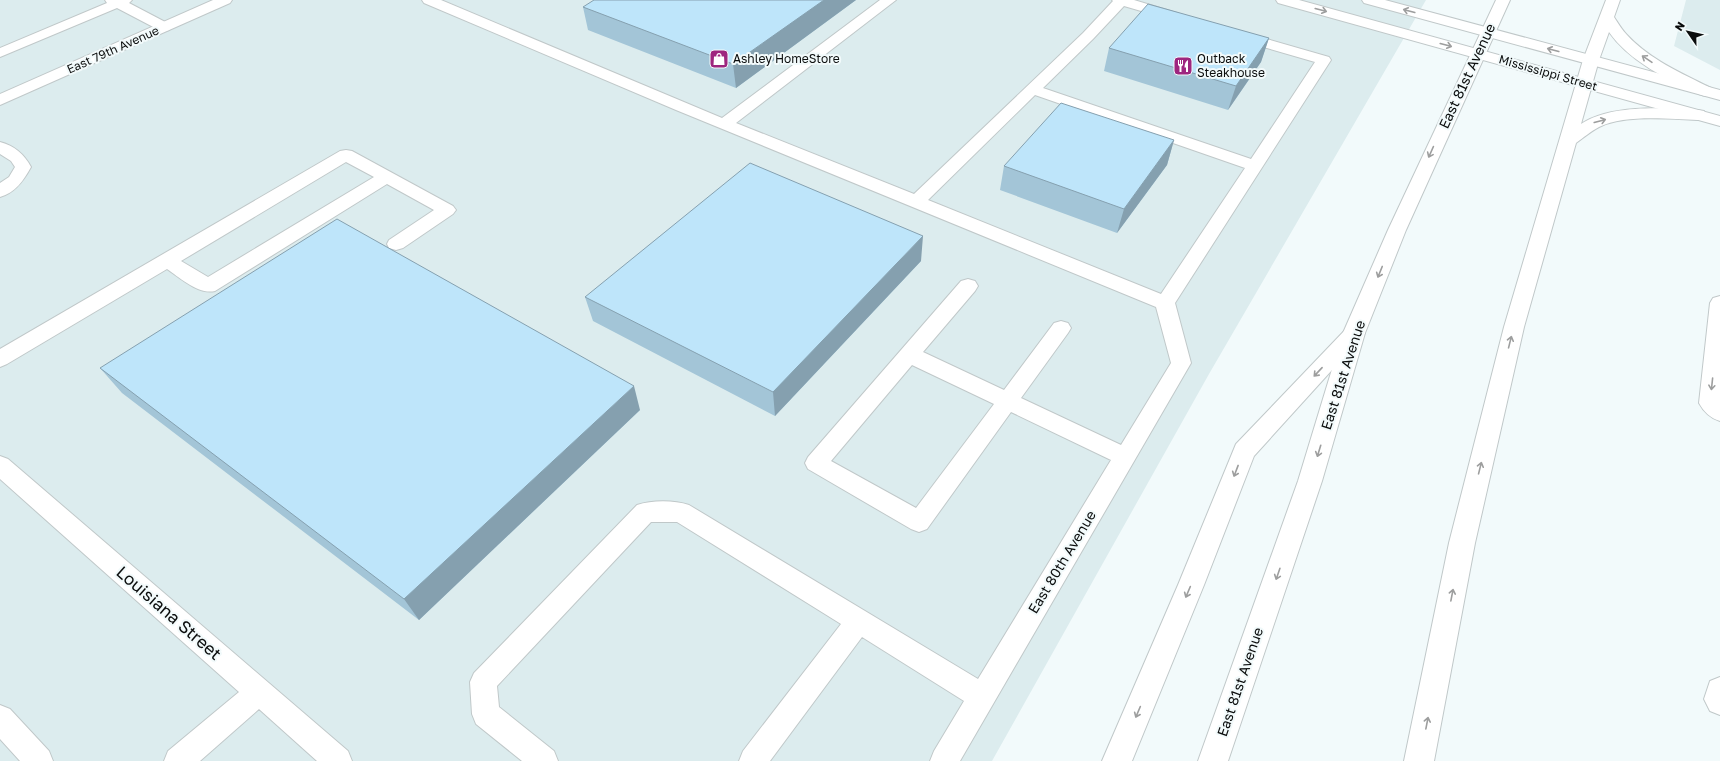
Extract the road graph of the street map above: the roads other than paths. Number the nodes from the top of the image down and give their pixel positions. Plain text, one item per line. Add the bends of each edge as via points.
1 (226, 0) edge
2 (429, 0) edge
3 (889, 0) edge
4 (1120, 0) edge
5 (1283, 0) edge
6 (1371, 0) edge
7 (1503, 0) edge
8 (1613, 0) edge
9 (118, 1) edge
10 (1607, 18) junction
11 (1189, 20) edge
12 (164, 27) junction
13 (1227, 32) edge
14 (1488, 32) junction
15 (0, 53) edge
16 (1478, 54) junction
17 (1591, 60) junction
18 (1584, 84) junction
19 (1032, 89) junction
20 (1713, 93) edge
21 (0, 100) edge
22 (1698, 115) junction
23 (1720, 121) edge
24 (724, 124) junction
25 (1567, 141) junction
26 (0, 147) edge
27 (1256, 166) junction
28 (386, 177) junction
29 (0, 192) edge
30 (916, 202) junction
31 (396, 244) dead end
32 (167, 261) junction
33 (968, 286) dead end
34 (1165, 303) junction
35 (1720, 303) edge
36 (1061, 328) dead end
37 (1354, 333) junction
38 (909, 354) junction
39 (0, 359) edge
40 (1008, 401) junction
41 (1720, 413) edge
42 (1125, 456) junction
43 (0, 465) edge
44 (859, 621) junction
45 (1720, 690) edge
46 (259, 692) junction
47 (982, 697) junction
48 (1720, 702) edge
49 (0, 719) edge
50 (39, 761) edge
51 (178, 761) edge
52 (338, 761) edge
53 (544, 761) edge
54 (752, 761) edge
55 (944, 761) edge
56 (1117, 761) edge
57 (1213, 761) edge
58 (1419, 761) edge

1 - 12 main road, East 79th Avenue
2 - 24 lane
3 - 24 lane
4 - 11 lane
4 - 19 lane
5 -> 16 main road, Mississippi Street
14 -> 6 main road, Mississippi Street
7 - 14 main road, East 81st Avenue
8 - 10 main road
9 - 12 lane
9 - 15 lane
10 - 17 main road
20 -> 10 main road via 1668,73 1635,51 1621,38
12 - 21 main road, East 79th Avenue
13 - 27 lane via 1324,60
14 - 16 main road, East 81st Avenue
17 -> 14 main road, Mississippi Street
16 - 18 main road, Mississippi Street
16 -> 37 main road, East 81st Avenue via 1403,215
17 - 18 main road
17 - 20 main road, Mississippi Street
18 - 22 main road, Mississippi Street
18 - 25 main road
19 - 27 lane
19 - 30 lane
22 - 23 main road, Mississippi Street
25 -> 22 main road via 1594,123 1625,115 1653,112
24 - 30 lane
58 -> 25 main road via 1469,512 1514,327
26 - 29 lane via 18,158 23,167 15,180
27 - 34 lane
28 - 31 lane via 447,210
28 - 32 lane via 346,156
28 - 32 lane via 208,286
30 - 34 lane
32 - 39 lane
33 - 38 lane
34 - 42 lane, East 80th Avenue via 1181,363
35 -> 41 lane via 1710,403
36 - 40 lane
37 -> 56 main road via 1244,450
37 -> 57 main road, East 81st Avenue via 1310,481
38 - 40 lane
38 - 40 lane via 816,463 920,522
40 - 42 lane
42 - 47 lane, East 80th Avenue
43 - 46 lane, Louisiana Street
44 - 47 lane
44 - 53 lane via 681,512 645,512 483,682 486,714
44 - 54 lane
45 - 48 lane
46 - 51 lane
46 - 52 lane, Louisiana Street
47 - 55 lane, East 80th Avenue
49 - 50 lane

